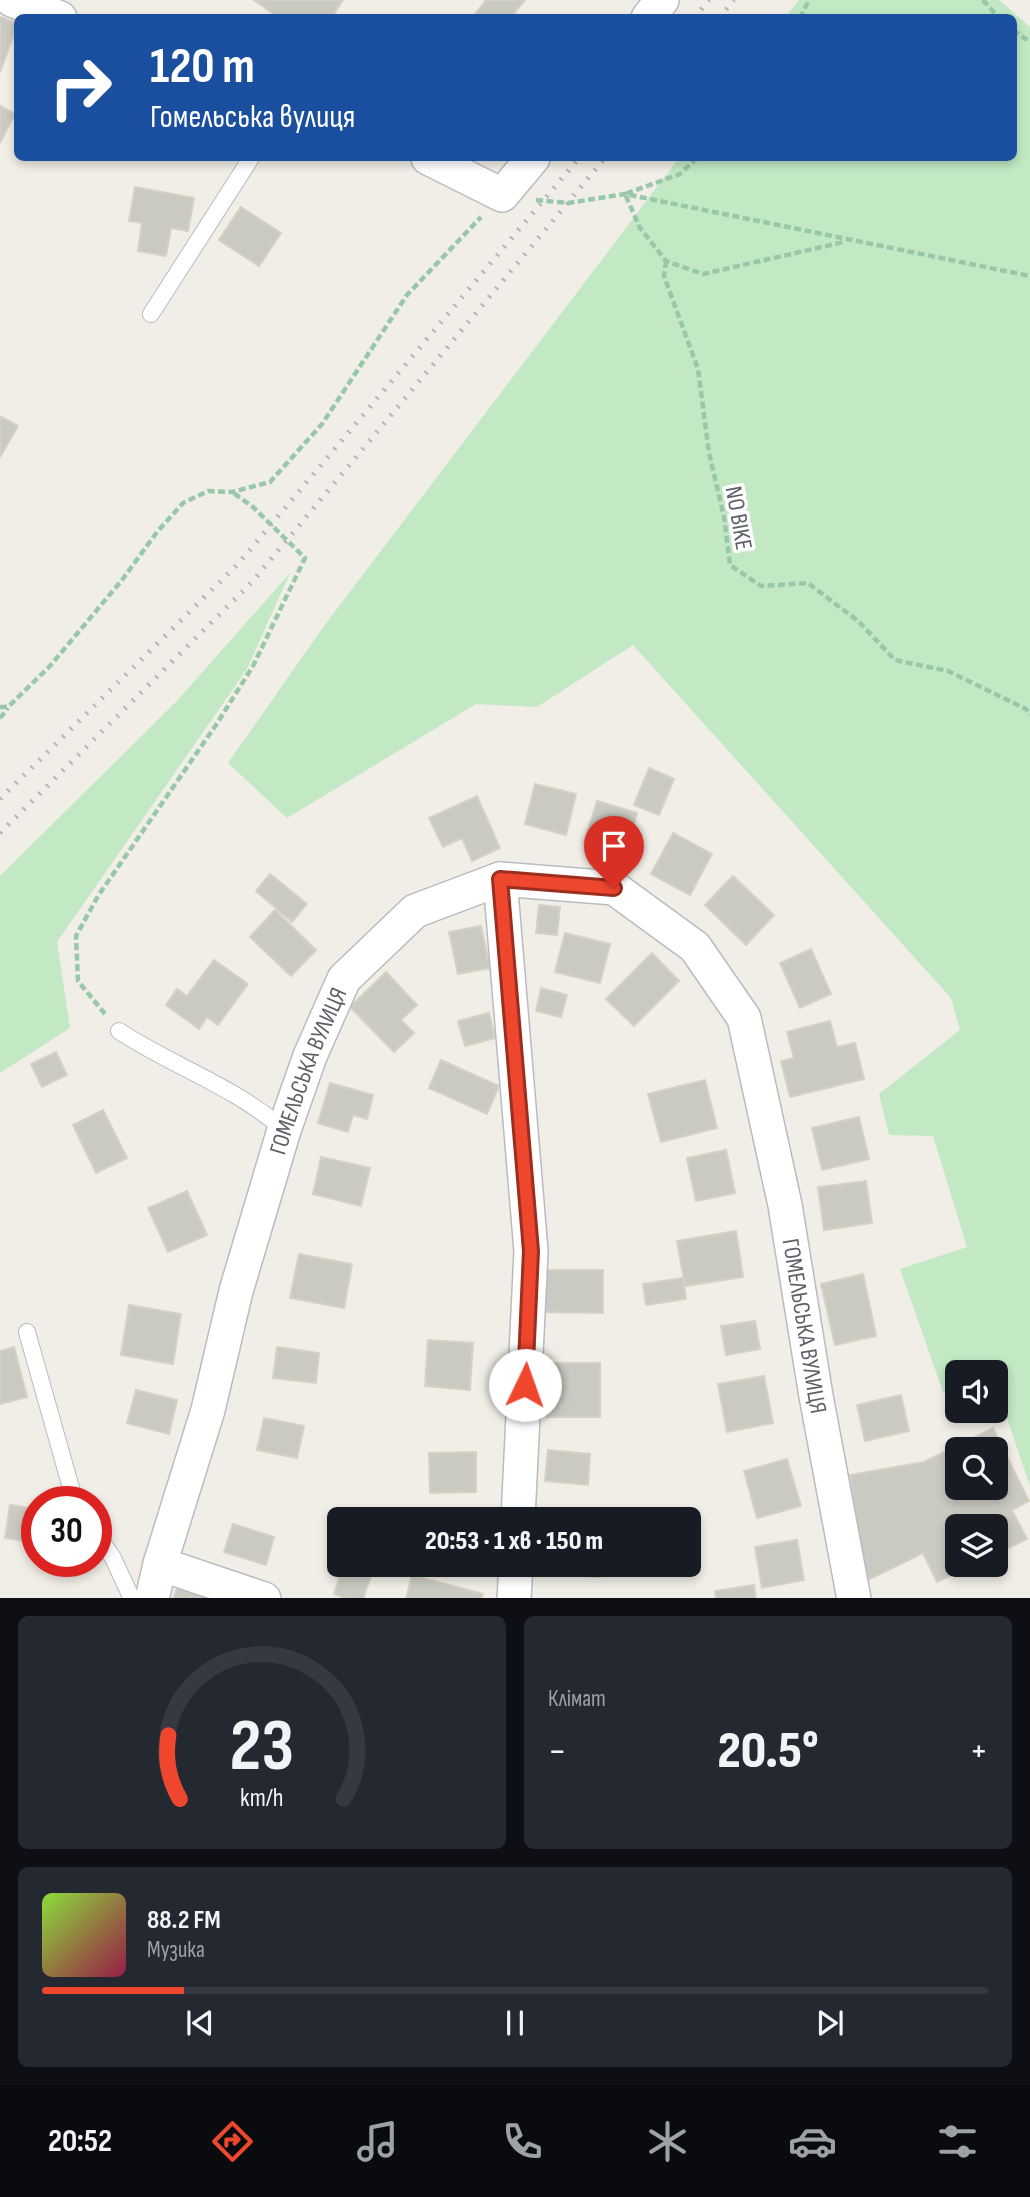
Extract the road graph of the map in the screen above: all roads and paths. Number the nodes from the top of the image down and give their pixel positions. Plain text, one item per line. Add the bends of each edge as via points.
1 (12, 0) edge
2 (662, 0) edge
3 (983, 0) edge
4 (49, 14) edge
5 (651, 14) edge
6 (995, 14) edge
7 (249, 161) edge
8 (434, 161) edge
9 (530, 161) edge
10 (694, 161) edge
11 (625, 194) junction
12 (502, 195) junction
13 (848, 241) junction
14 (666, 261) junction
15 (1030, 276) edge
16 (151, 314) dead end
17 (232, 492) junction
18 (0, 707) edge
19 (8, 707) junction
20 (1030, 715) edge
21 (0, 719) edge
22 (500, 879) junction
23 (119, 1031) joint
24 (284, 1130) junction
25 (27, 1332) dead end
26 (70, 1486) edge
27 (519, 1507) edge
28 (112, 1557) edge
29 (160, 1564) junction
30 (515, 1577) edge
31 (132, 1598) edge
32 (152, 1598) edge
33 (264, 1598) edge
34 (514, 1598) edge
35 (854, 1598) edge

1 - 4 street
2 - 5 street
3 - 6 path
7 - 16 lane
8 - 12 street
9 - 12 street
10 - 11 path via 680,174
11 - 12 path via 568,203
11 - 13 path
11 - 14 path via 640,228
12 - 17 path via 407,295 322,424 270,482
13 - 14 path via 703,274
13 - 15 path
14 - 20 path, NO BIKE via 663,276 698,369 730,565 761,586 808,583 858,621 895,660 948,671 1027,709
17 - 19 path via 208,491 183,503 50,666
17 - 23 path via 305,558 253,666 98,896 76,936 78,981
18 - 19 path
19 - 21 path
22 - 24 street, ГОМЕЛЬСЬКА ВУЛИЦЯ via 415,911 344,978
22 - 27 street via 531,1251
22 - 35 street, ГОМЕЛЬСЬКА ВУЛИЦЯ via 614,888 695,947 744,1018 785,1205
23 - 24 lane
24 - 29 street, ГОМЕЛЬСЬКА ВУЛИЦЯ via 236,1291 208,1410
25 - 26 lane
28 - 31 lane
29 - 32 street, ГОМЕЛЬСЬКА ВУЛИЦЯ
29 - 33 street
30 - 34 street

